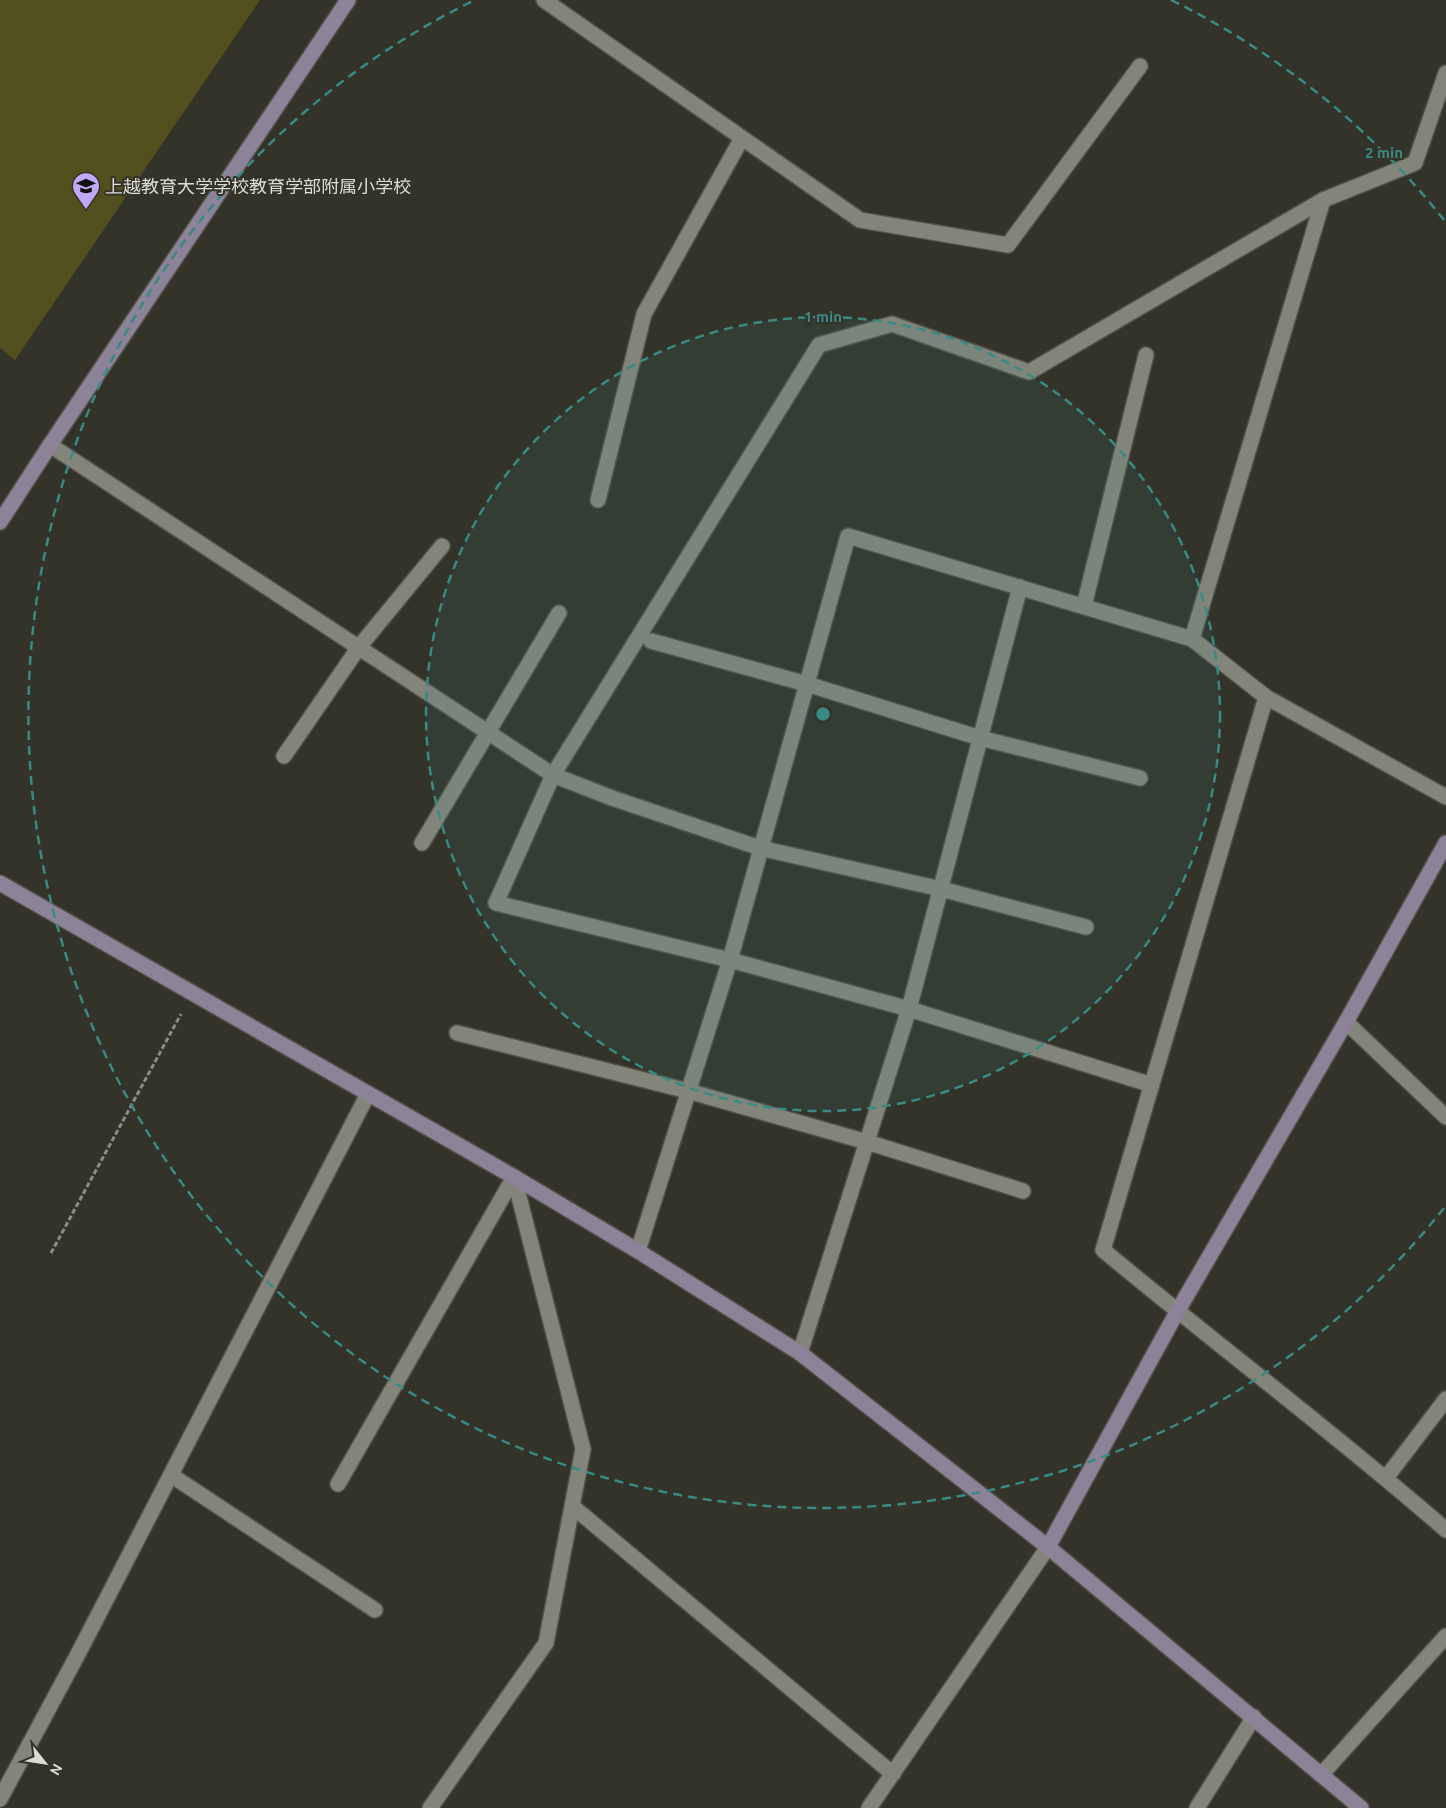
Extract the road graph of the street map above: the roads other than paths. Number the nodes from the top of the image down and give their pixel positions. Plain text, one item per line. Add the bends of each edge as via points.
1 (348, 0) edge
2 (544, 0) edge
3 (1140, 66) dead end
4 (1446, 73) edge
5 (742, 138) junction
6 (1323, 200) junction
7 (1146, 355) dead end
8 (50, 445) junction
9 (598, 500) dead end
10 (0, 522) edge
11 (442, 546) dead end
12 (1020, 587) junction
13 (1084, 606) junction
14 (558, 613) dead end
15 (1192, 640) junction
16 (651, 641) dead end
17 (359, 647) junction
18 (807, 684) junction
19 (1266, 697) junction
20 (487, 731) junction
21 (980, 738) junction
22 (284, 756) dead end
23 (553, 775) junction
24 (1140, 778) dead end
25 (1446, 798) edge
26 (422, 843) dead end
27 (1446, 843) edge
28 (760, 848) junction
29 (0, 883) edge
30 (940, 889) junction
31 (1086, 926) dead end
32 (730, 960) junction
33 (909, 1009) junction
34 (1346, 1022) junction
35 (457, 1033) dead end
36 (1152, 1085) junction
37 (688, 1091) junction
38 (368, 1094) junction
39 (1446, 1117) edge
40 (867, 1142) junction
41 (514, 1177) junction
42 (1023, 1191) dead end
43 (638, 1250) junction
44 (1177, 1312) junction
45 (800, 1353) junction
46 (1446, 1399) edge
47 (171, 1475) junction
48 (1386, 1478) junction
49 (338, 1484) dead end
50 (572, 1506) junction
51 (1446, 1530) edge
52 (1048, 1547) junction
53 (374, 1610) dead end
54 (1446, 1636) edge
55 (1254, 1717) junction
56 (893, 1774) junction
57 (1321, 1774) junction
58 (0, 1799) edge
59 (430, 1808) edge
60 (869, 1808) edge
61 (1197, 1808) edge
62 (1361, 1808) edge

1 - 8 street
2 - 5 street
3 - 5 street via 1008,245 860,220
4 - 6 street via 1415,163
5 - 9 street via 644,314
6 - 15 street
6 - 23 street via 1029,372 892,324 819,346
7 - 13 street
8 - 10 street
8 - 17 street
11 - 17 street
12 - 13 street
12 - 18 street via 848,536
12 - 21 street
13 - 15 street
14 - 20 street
15 - 19 street
16 - 18 street
17 - 20 street
17 - 22 street
18 - 21 street
18 - 28 street
19 - 25 street
19 - 36 street
20 - 23 street
20 - 26 street
21 - 24 street
21 - 30 street
23 - 28 street
23 - 32 street via 496,903
27 - 34 street
28 - 30 street
28 - 32 street
29 - 38 street
30 - 31 street
30 - 33 street
32 - 33 street
32 - 37 street
33 - 36 street
33 - 40 street
34 - 39 street
34 - 44 street
35 - 37 street
36 - 44 street via 1103,1250
37 - 40 street
37 - 43 street
38 - 41 street
38 - 47 street
40 - 42 street
40 - 45 street
41 - 43 street
41 - 49 street
41 - 50 street via 582,1449
43 - 45 street
44 - 48 street
44 - 52 street
45 - 52 street
46 - 48 street
47 - 53 street
47 - 58 street
48 - 51 street
50 - 56 street
50 - 59 street via 546,1643
52 - 55 street
52 - 56 street
54 - 57 street
55 - 57 street
55 - 61 street
56 - 60 street
57 - 62 street

